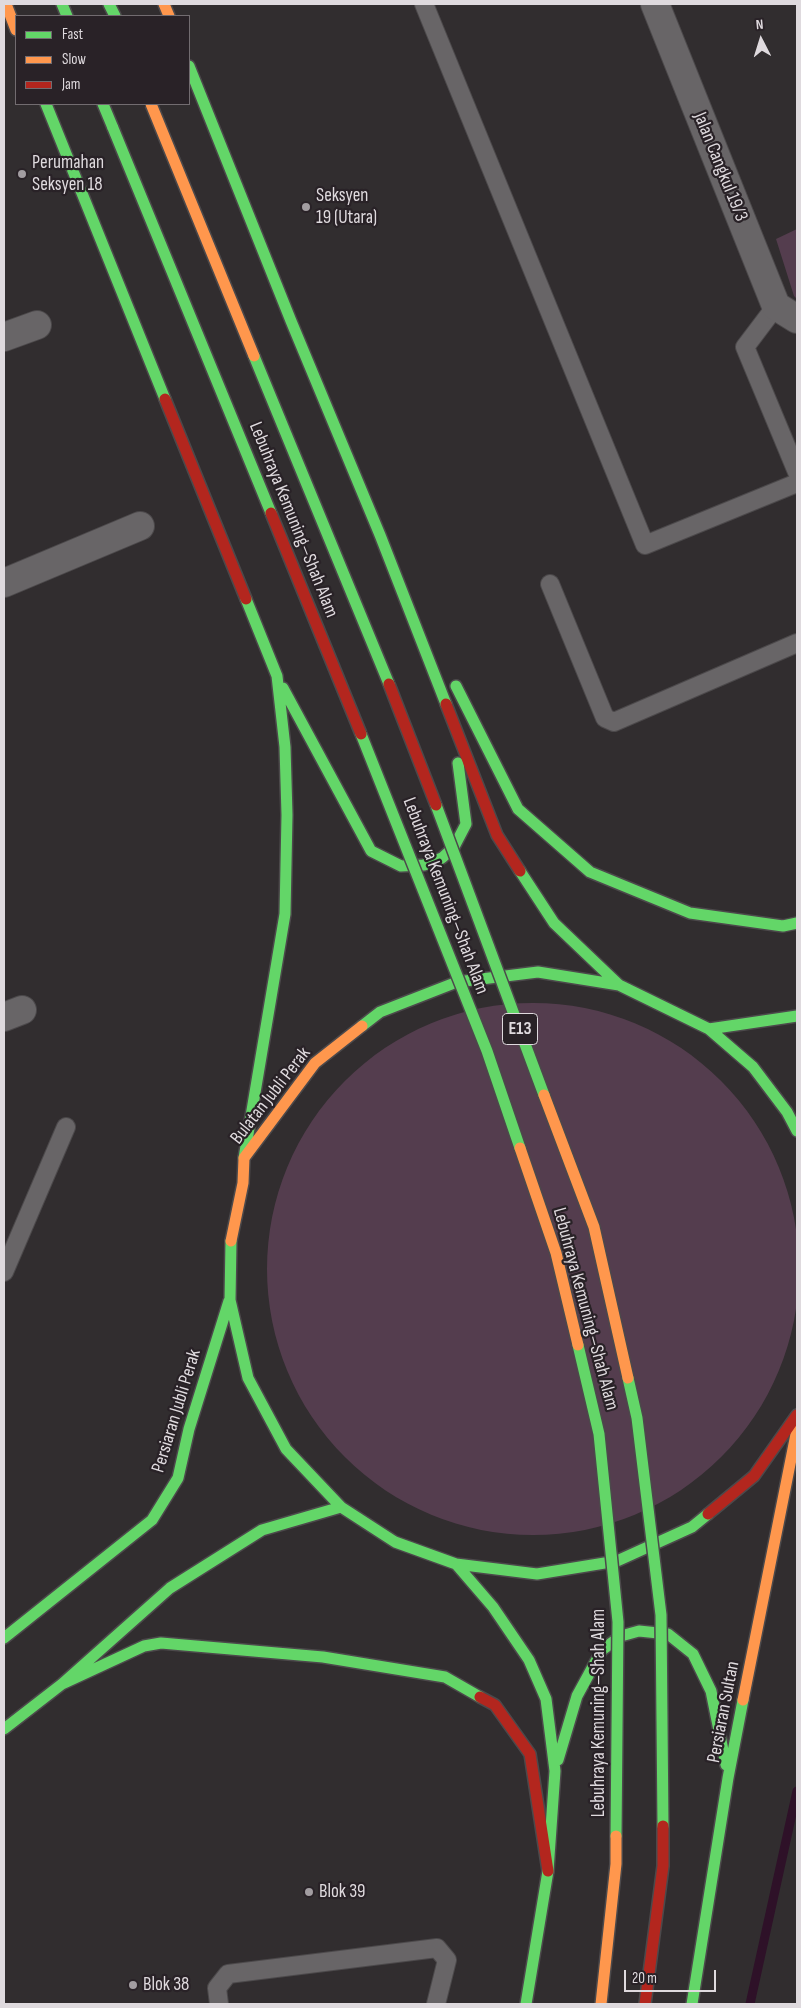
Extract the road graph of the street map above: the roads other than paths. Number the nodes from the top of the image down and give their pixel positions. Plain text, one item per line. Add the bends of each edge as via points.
1 (6, 4) edge
2 (424, 4) edge
3 (655, 4) edge
4 (15, 27) edge
5 (190, 68) edge
6 (46, 105) edge
7 (103, 105) edge
8 (151, 105) edge
9 (787, 313) edge
10 (37, 324) dead end
11 (4, 337) edge
12 (797, 472) edge
13 (797, 483) edge
14 (140, 526) dead end
15 (380, 535) junction
16 (4, 583) edge
17 (550, 584) dead end
18 (797, 643) edge
19 (438, 650) dead end
20 (276, 676) junction
21 (451, 676) dead end
22 (453, 722) junction
23 (797, 923) edge
24 (619, 985) junction
25 (797, 1016) edge
26 (709, 1029) junction
27 (66, 1127) dead end
28 (797, 1132) edge
29 (244, 1158) junction
30 (4, 1272) edge
31 (230, 1300) junction
32 (797, 1415) edge
33 (797, 1429) edge
34 (341, 1507) junction
35 (456, 1564) junction
36 (4, 1638) edge
37 (62, 1684) junction
38 (4, 1729) edge
39 (555, 1771) junction
40 (728, 1778) junction
41 (548, 1872) junction
42 (219, 2004) edge
43 (436, 2004) edge
44 (526, 2004) edge
45 (601, 2004) edge
46 (645, 2004) edge
47 (692, 2004) edge

1 - 4 main road
2 - 13 lane via 645,545
3 - 9 street, Jalan Cangkul 19/3
5 - 15 main road
6 - 20 main road
7 - 45 main road, Lebuhraya Kemuning–Shah Alam / E13, bridge via 383,787 487,1050 556,1253 599,1434 618,1622 616,1864
8 - 46 main road, Lebuhraya Kemuning–Shah Alam / E13, bridge via 410,736 594,1227 637,1418 661,1616 662,1866
9 - 12 lane via 745,346
10 - 11 street
14 - 16 street
15 - 19 main road
15 - 22 main road
17 - 18 lane via 605,718 614,722
20 - 22 main road via 371,852 401,866 424,865 442,858 454,847 466,824
20 - 29 main road via 285,747 284,914
21 - 23 main road via 518,809 590,872 690,913 784,926
22 - 24 main road via 502,843 554,923
24 - 26 main road, Bulatan Jubli Perak
24 - 29 main road, Bulatan Jubli Perak via 538,972 466,980 380,1012 315,1062
25 - 26 main road
26 - 28 main road, Bulatan Jubli Perak via 753,1067 787,1112
27 - 30 lane
29 - 31 main road, Bulatan Jubli Perak via 243,1183 231,1241
31 - 34 main road, Bulatan Jubli Perak via 248,1378 286,1449
31 - 36 main road, Persiaran Jubli Perak via 189,1429 178,1478 152,1520
32 - 35 main road, Bulatan Jubli Perak via 754,1476 692,1527 617,1561 537,1574
33 - 40 main road, Persiaran Sultan
34 - 35 main road, Bulatan Jubli Perak via 396,1542
34 - 37 main road via 262,1530 170,1588
35 - 39 main road via 493,1607 529,1660 546,1699
37 - 38 main road
37 - 41 main road via 144,1646 161,1643 323,1657 445,1677 495,1705 530,1754
39 - 40 main road via 577,1696 602,1650 621,1636 639,1631 668,1634 693,1654 711,1692
39 - 41 main road
40 - 47 main road, Persiaran Sultan
41 - 44 main road
42 - 43 lane via 217,1988 228,1974 437,1948 448,1960

